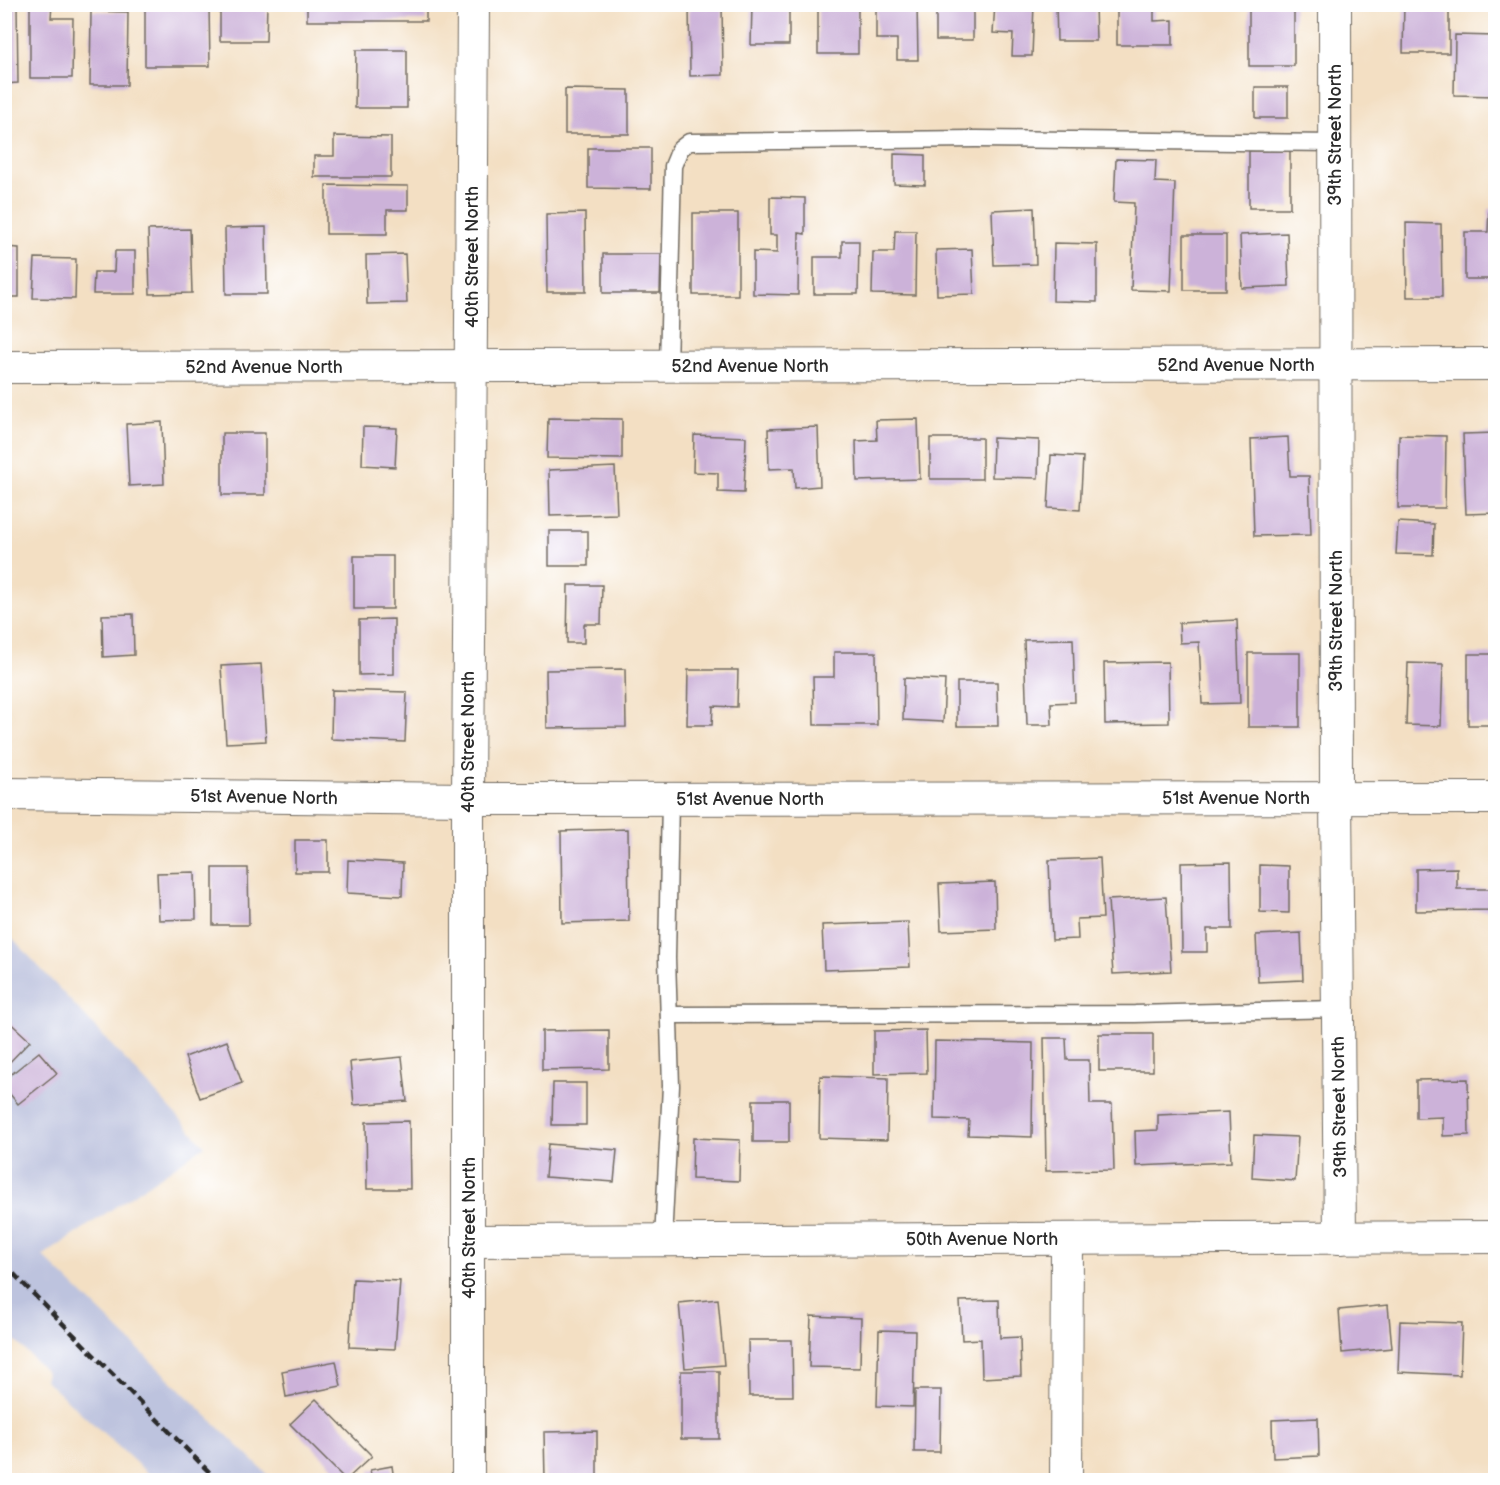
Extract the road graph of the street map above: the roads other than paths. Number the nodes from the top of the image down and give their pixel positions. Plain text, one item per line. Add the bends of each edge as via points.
1 (473, 4) edge
2 (1335, 4) edge
3 (1335, 143) junction
4 (1496, 364) edge
5 (1335, 365) junction
6 (472, 366) junction
7 (668, 366) junction
8 (4, 367) edge
9 (4, 794) edge
10 (1336, 798) junction
11 (1496, 798) edge
12 (468, 800) junction
13 (670, 800) junction
14 (1338, 1009) junction
15 (669, 1015) junction
16 (1496, 1237) edge
17 (1340, 1238) junction
18 (1067, 1239) junction
19 (469, 1240) junction
20 (663, 1240) junction
21 (468, 1480) edge
22 (1066, 1480) edge

1 - 6 street, 40th Street North
2 - 3 street, 39th Street North
3 - 5 street, 39th Street North
3 - 7 lane via 976,139 689,142 680,149 673,165
4 - 5 street, 52nd Avenue North
5 - 7 street, 52nd Avenue North
5 - 10 street, 39th Street North
6 - 7 street, 52nd Avenue North
6 - 8 street, 52nd Avenue North
6 - 12 street, 40th Street North
9 - 12 street, 51st Avenue North
10 - 11 street, 51st Avenue North
10 - 13 street, 51st Avenue North
10 - 14 street, 39th Street North
12 - 13 street, 51st Avenue North
12 - 19 street, 40th Street North
13 - 15 lane
14 - 15 lane via 1135,1014
14 - 17 street, 39th Street North
15 - 20 lane via 671,1086
16 - 17 street, 50th Avenue North
17 - 18 street, 50th Avenue North
18 - 20 street, 50th Avenue North
18 - 22 street
19 - 20 street, 50th Avenue North
19 - 21 street, 40th Street North

